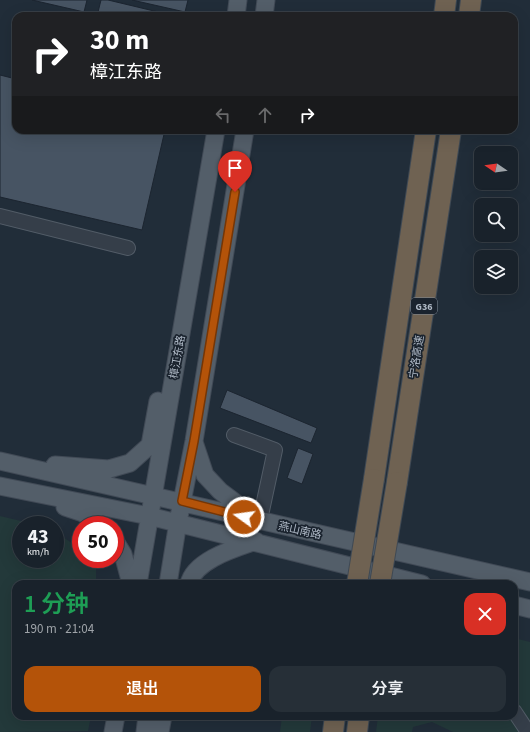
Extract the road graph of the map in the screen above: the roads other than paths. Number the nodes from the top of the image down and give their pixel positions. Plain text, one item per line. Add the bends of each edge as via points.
1 (238, 0) edge
2 (266, 0) edge
3 (446, 0) edge
4 (472, 0) edge
5 (236, 12) edge
6 (264, 12) edge
7 (444, 12) edge
8 (470, 12) edge
9 (215, 134) edge
10 (244, 134) edge
11 (425, 134) edge
12 (450, 134) edge
13 (206, 191) junction
14 (0, 216) edge
15 (128, 248) dead end
16 (234, 435) dead end
17 (194, 441) junction
18 (0, 461) edge
19 (0, 486) edge
20 (153, 495) junction
21 (182, 501) junction
22 (88, 516) edge
23 (149, 516) junction
24 (260, 520) junction
25 (178, 522) junction
26 (256, 541) junction
27 (124, 558) edge
28 (130, 580) edge
29 (139, 580) edge
30 (169, 580) edge
31 (192, 580) edge
32 (358, 580) edge
33 (381, 580) edge
34 (407, 580) edge
35 (530, 582) edge
36 (518, 606) edge
37 (530, 609) edge
38 (518, 717) edge
39 (115, 720) edge
40 (146, 720) edge
41 (163, 720) edge
42 (334, 720) edge
43 (358, 720) edge
44 (113, 732) edge
45 (145, 732) edge
46 (160, 732) edge
47 (333, 732) edge
48 (357, 732) edge
49 (528, 732) edge

1 - 5 main road
2 - 6 main road
3 - 7 highway
4 - 8 highway
9 - 13 main road, 樟江东路
10 - 17 main road
11 - 32 highway, G36, bridge
12 - 33 highway, 宁洛高速 / G36, bridge
13 - 18 main road via 187,238 150,445 130,463 109,469
13 - 20 main road, 樟江东路
14 - 15 street
16 - 24 street via 275,450
17 - 21 main road
17 - 24 main road via 206,476 220,491
18 - 20 main road, 燕山南路
19 - 22 main road
19 - 23 main road, 燕山南路
20 - 21 main road, 燕山南路
20 - 23 main road, 樟江东路
21 - 24 main road, 燕山南路
21 - 25 main road
23 - 25 main road, 燕山南路
23 - 29 main road, 樟江东路
24 - 35 main road, 燕山南路
25 - 26 main road, 燕山南路
25 - 30 main road
26 - 31 main road via 218,556 201,566
26 - 34 main road, 燕山南路
27 - 28 main road
36 - 37 main road
38 - 49 street
39 - 44 main road
40 - 45 main road
41 - 46 main road
42 - 47 highway
43 - 48 highway

